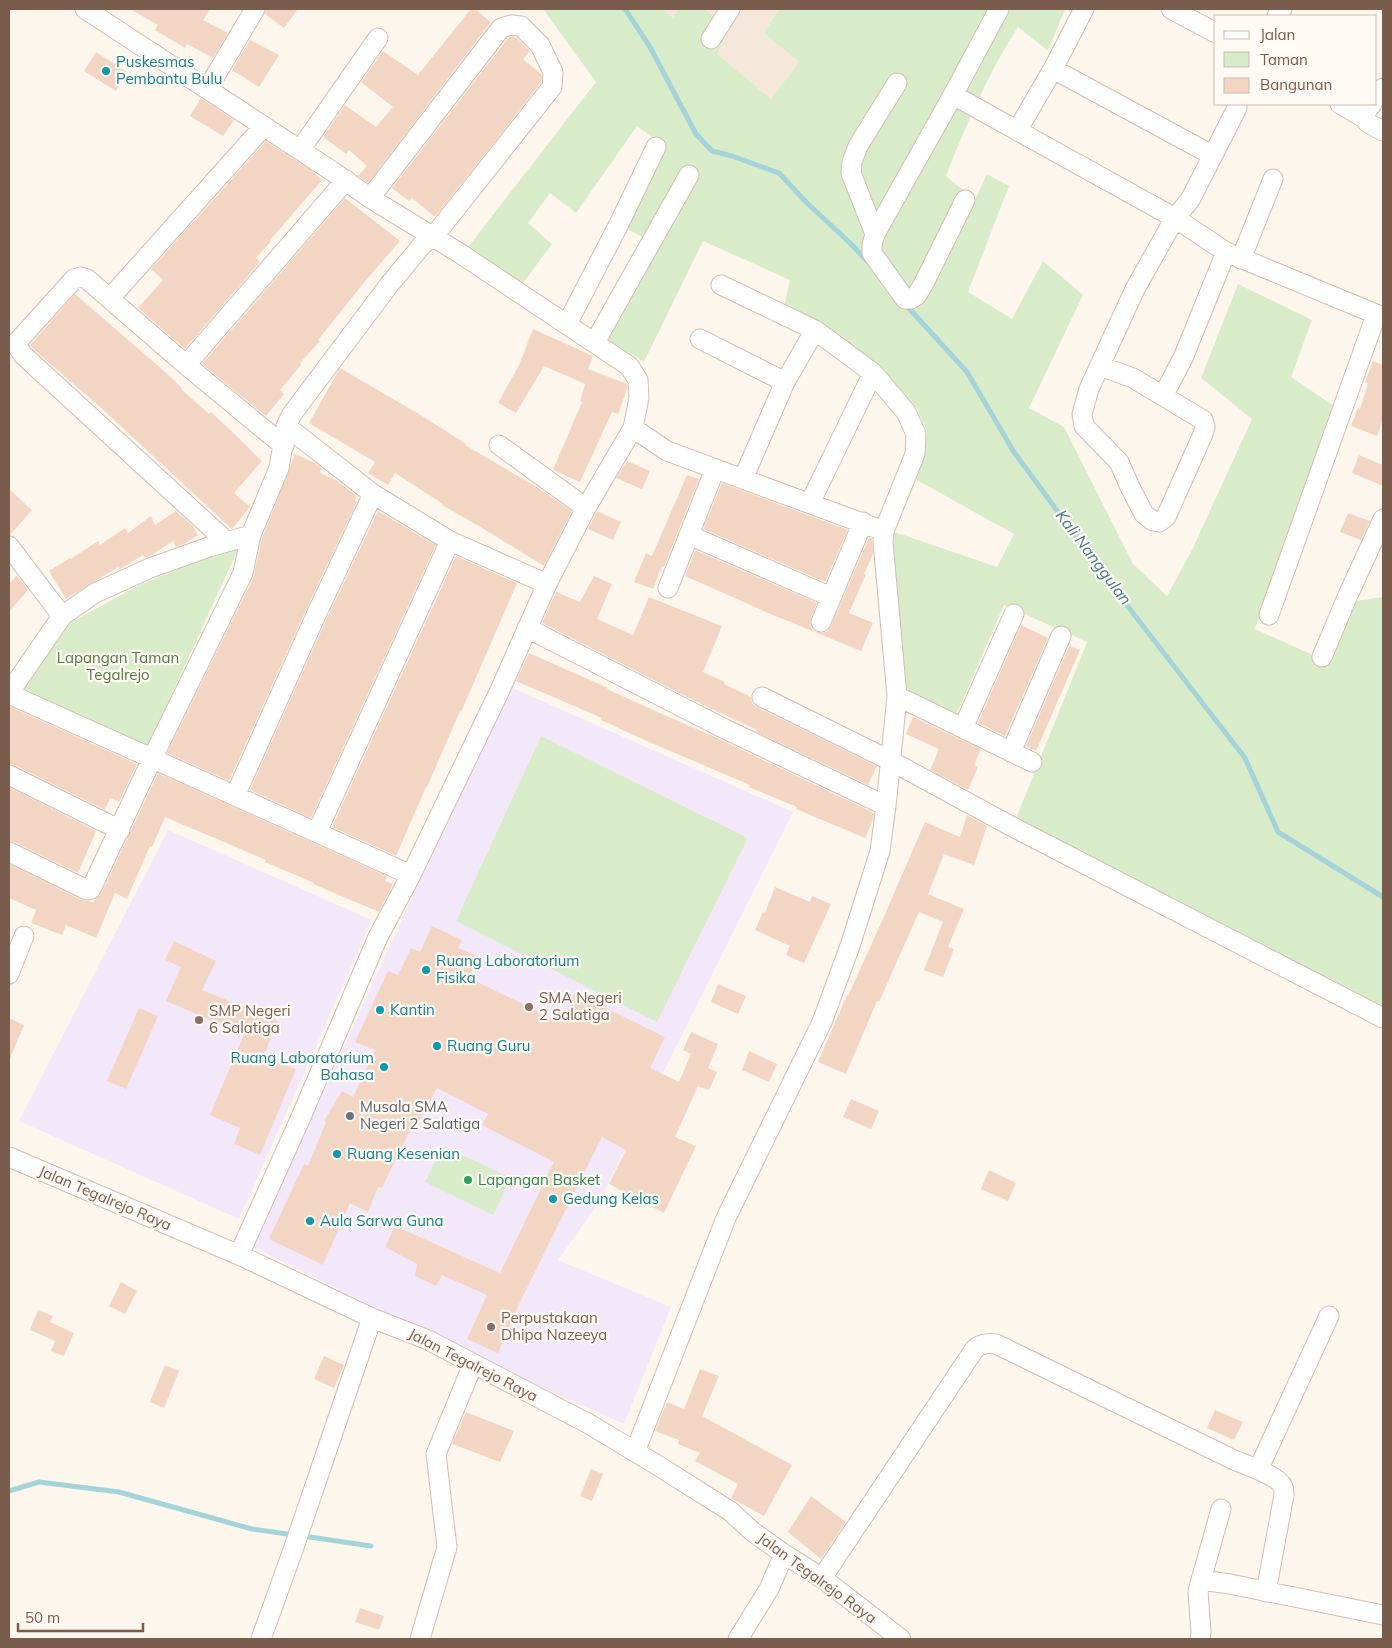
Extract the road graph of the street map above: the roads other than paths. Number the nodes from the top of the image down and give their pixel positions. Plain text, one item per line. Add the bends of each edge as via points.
1 (85, 9) edge
2 (255, 9) edge
3 (730, 9) edge
4 (999, 9) edge
5 (1084, 9) edge
6 (1171, 9) edge
7 (1190, 13) edge
8 (1214, 31) edge
9 (378, 38) dead end
10 (711, 38) dead end
11 (1053, 69) junction
12 (897, 83) dead end
13 (208, 88) junction
14 (953, 94) junction
15 (1344, 105) edge
16 (1237, 108) dead end
17 (1368, 111) edge
18 (264, 126) junction
19 (1018, 131) junction
20 (1383, 131) edge
21 (656, 147) dead end
22 (300, 150) junction
23 (1212, 156) junction
24 (689, 174) dead end
25 (1273, 179) dead end
26 (346, 180) junction
27 (370, 198) junction
28 (965, 200) dead end
29 (1175, 218) junction
30 (874, 234) junction
31 (434, 236) junction
32 (1234, 256) junction
33 (721, 286) dead end
34 (110, 298) junction
35 (1380, 316) edge
36 (566, 324) junction
37 (815, 330) junction
38 (700, 339) dead end
39 (595, 342) junction
40 (186, 365) junction
41 (1100, 366) junction
42 (873, 372) junction
43 (785, 382) junction
44 (1163, 396) junction
45 (286, 426) junction
46 (633, 428) junction
47 (499, 445) dead end
48 (284, 446) junction
49 (715, 469) junction
50 (742, 479) junction
51 (374, 494) junction
52 (810, 503) junction
53 (586, 508) junction
54 (1383, 519) edge
55 (863, 522) junction
56 (884, 531) junction
57 (251, 535) junction
58 (689, 535) junction
59 (450, 541) junction
60 (227, 542) junction
61 (9, 546) edge
62 (547, 584) junction
63 (668, 588) dead end
64 (831, 597) junction
65 (1014, 614) dead end
66 (1269, 615) dead end
67 (62, 616) junction
68 (821, 622) dead end
69 (527, 628) junction
70 (1061, 636) dead end
71 (1322, 657) dead end
72 (9, 694) edge
73 (897, 696) junction
74 (762, 697) dead end
75 (964, 728) junction
76 (1011, 752) junction
77 (152, 759) junction
78 (891, 761) junction
79 (1032, 762) dead end
80 (9, 775) edge
81 (235, 796) junction
82 (886, 806) junction
83 (120, 830) junction
84 (317, 832) junction
85 (9, 852) edge
86 (411, 874) junction
87 (24, 936) dead end
88 (9, 974) edge
89 (1383, 1018) edge
90 (9, 1157) edge
91 (239, 1255) junction
92 (1329, 1316) dead end
93 (372, 1318) junction
94 (473, 1364) junction
95 (635, 1452) junction
96 (1258, 1470) junction
97 (1221, 1509) dead end
98 (784, 1554) junction
99 (822, 1578) junction
100 (1202, 1580) junction
101 (1266, 1592) junction
102 (1383, 1615) edge
103 (261, 1639) edge
104 (420, 1639) edge
105 (738, 1639) edge
106 (901, 1639) edge
107 (1200, 1639) edge

1 - 13 street
2 - 13 street
3 - 10 street
4 - 14 street
5 - 11 street
6 - 7 street
7 - 8 street
9 - 22 street
11 - 19 street
11 - 23 street
12 - 30 street via 858,146 850,173
13 - 18 street
14 - 19 street
14 - 30 street
15 - 17 street
16 - 23 street
17 - 20 street via 1368,123
18 - 22 street
18 - 34 street
19 - 29 street
21 - 36 street
22 - 26 street
23 - 29 street via 1190,200
24 - 39 street
25 - 32 street
26 - 27 street
26 - 40 street
27 - 31 street
27 - 31 street via 501,28 521,26 540,44 553,72 552,86
28 - 30 street via 925,281 917,295 910,299 905,299 872,253
29 - 32 street
29 - 41 street via 1135,289
31 - 36 street
31 - 45 street via 422,245 388,285
32 - 35 street
32 - 44 street
33 - 37 street
34 - 40 street
34 - 60 street via 87,279 74,279 18,340 17,346
35 - 66 street
36 - 39 street
37 - 42 street
37 - 43 street
38 - 43 street
39 - 46 street via 629,366 638,380 639,398
40 - 48 street
41 - 44 street via 1133,378
41 - 44 street via 1082,414 1084,426 1119,462 1144,514 1159,522 1166,517 1205,427 1203,420
42 - 52 street
42 - 56 street via 906,412 916,434 915,454
43 - 50 street
45 - 48 street
45 - 51 street
46 - 49 street via 667,451
46 - 53 street
47 - 53 street
48 - 57 street via 280,468
49 - 50 street
49 - 58 street
50 - 52 street
51 - 59 street
51 - 81 street
52 - 55 street
53 - 62 street
54 - 71 street
55 - 56 street
55 - 64 street
56 - 73 street via 882,542
57 - 60 street
57 - 77 street via 243,572
58 - 63 street
58 - 64 street
59 - 62 street
59 - 84 street
60 - 67 street via 150,568 95,593
61 - 67 street
62 - 69 street
64 - 68 street
65 - 75 street
67 - 72 street
69 - 82 street via 725,729
69 - 86 street
70 - 76 street
72 - 77 street
73 - 75 street
73 - 78 street
74 - 78 street
75 - 76 street
76 - 79 street
77 - 81 street
77 - 83 street
78 - 82 street
78 - 89 street
80 - 83 street
81 - 84 street
82 - 95 street via 880,851 822,1022 726,1218
83 - 85 street via 89,890
84 - 86 street
86 - 91 street via 378,937
87 - 88 street
90 - 91 street, Jalan Tegalrejo Raya
91 - 93 street, Jalan Tegalrejo Raya
92 - 96 street
93 - 94 street, Jalan Tegalrejo Raya via 428,1340
93 - 103 street
94 - 95 street, Jalan Tegalrejo Raya via 589,1424
94 - 104 street via 436,1454 447,1548
95 - 98 street, Jalan Tegalrejo Raya via 730,1512
96 - 99 street via 996,1344 978,1345
96 - 101 street via 1280,1482 1284,1488
97 - 100 street
98 - 99 street, Jalan Tegalrejo Raya
98 - 105 street via 769,1589
99 - 106 street, Jalan Tegalrejo Raya
100 - 101 street
100 - 107 street via 1198,1592
101 - 102 street

